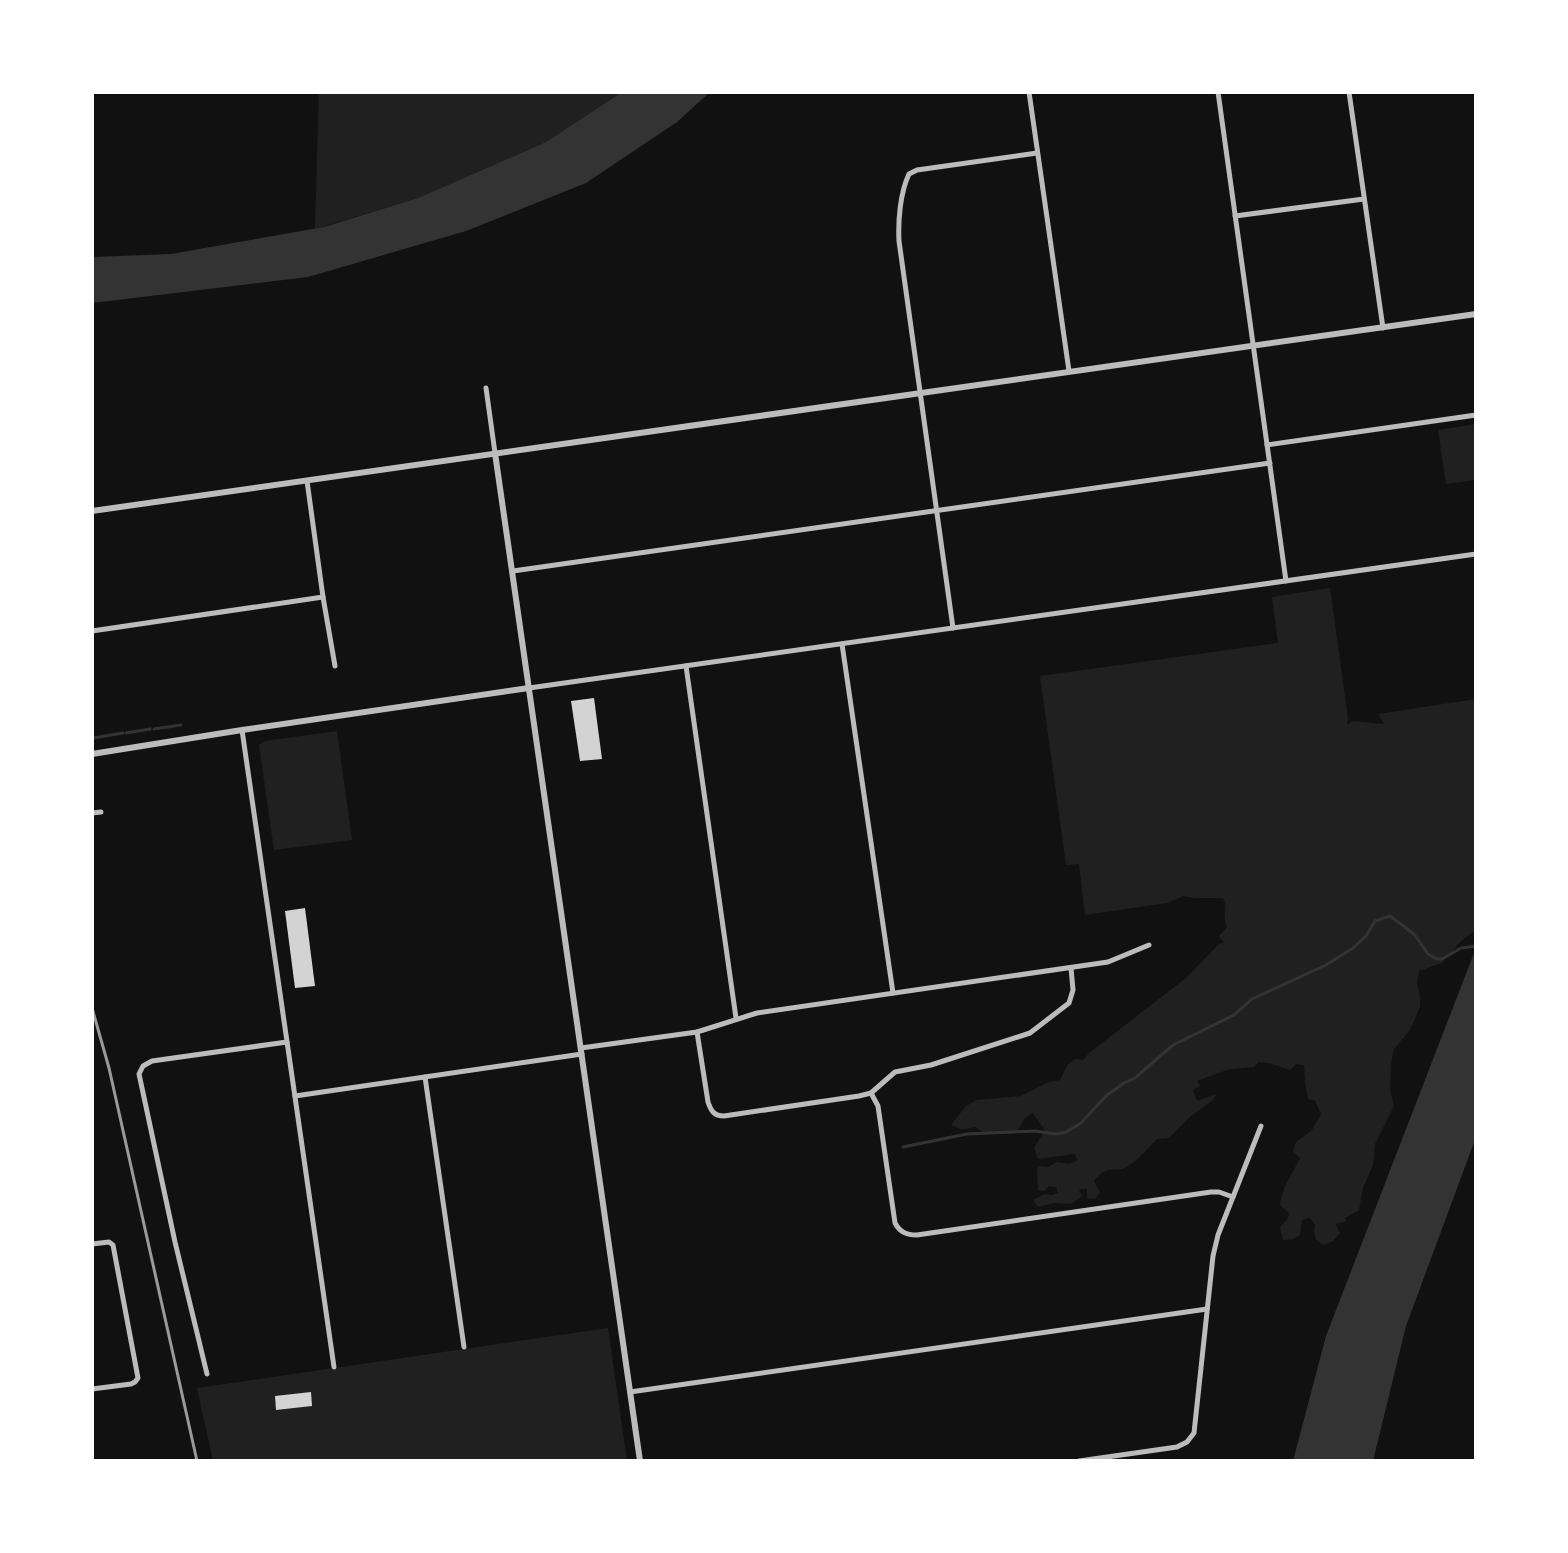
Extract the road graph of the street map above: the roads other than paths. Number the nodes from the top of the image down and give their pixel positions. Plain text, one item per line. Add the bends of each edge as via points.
1 (1029, 92) edge
2 (1218, 92) edge
3 (1349, 92) edge
4 (1037, 153) junction
5 (1364, 199) junction
6 (1235, 216) junction
7 (1476, 314) edge
8 (1383, 328) junction
9 (1252, 345) junction
10 (1069, 371) junction
11 (486, 388) dead end
12 (920, 392) junction
13 (1476, 415) edge
14 (1267, 445) junction
15 (495, 453) junction
16 (1270, 463) junction
17 (307, 481) junction
18 (936, 510) junction
19 (92, 511) edge
20 (1476, 554) edge
21 (513, 571) junction
22 (1286, 581) junction
23 (323, 597) junction
24 (953, 628) junction
25 (92, 631) edge
26 (842, 644) junction
27 (335, 666) dead end
28 (686, 666) junction
29 (529, 688) junction
30 (242, 730) junction
31 (92, 754) edge
32 (101, 812) dead end
33 (92, 813) edge
34 (1149, 945) dead end
35 (1071, 968) junction
36 (893, 993) junction
37 (736, 1018) junction
38 (697, 1032) junction
39 (287, 1042) junction
40 (581, 1051) junction
41 (425, 1077) junction
42 (871, 1093) junction
43 (295, 1096) junction
44 (1261, 1126) dead end
45 (1233, 1197) junction
46 (92, 1244) edge
47 (1207, 1309) junction
48 (464, 1347) dead end
49 (334, 1367) dead end
50 (207, 1374) dead end
51 (92, 1389) edge
52 (630, 1392) junction
53 (640, 1461) edge
54 (1079, 1461) edge

1 - 4 street
2 - 6 street
3 - 5 street
4 - 10 street
4 - 12 street via 909,174 899,241
5 - 6 street
5 - 8 street
6 - 9 street
7 - 8 street
8 - 9 street
9 - 10 street
9 - 14 street
10 - 12 street
11 - 15 street
12 - 15 street
12 - 18 street
13 - 14 street
14 - 16 street
15 - 17 street
15 - 21 street
16 - 18 street
16 - 22 street
17 - 19 street
17 - 23 street
18 - 21 street
18 - 24 street
20 - 22 street
21 - 29 street
22 - 24 street
23 - 25 street
23 - 27 street
24 - 26 street
26 - 28 street
26 - 36 street
28 - 29 street
28 - 37 street
29 - 30 street
29 - 40 street
30 - 31 street
30 - 39 street
32 - 33 street
34 - 35 street via 1112,961
35 - 36 street
35 - 42 street via 1072,999 1035,1030 895,1072
36 - 37 street
37 - 38 street
38 - 40 street
38 - 42 street via 714,1114
39 - 43 street
39 - 50 street via 152,1061 141,1068 138,1078
40 - 41 street
40 - 52 street
41 - 43 street
41 - 48 street
42 - 45 street via 878,1106 895,1223 905,1234 1211,1192
43 - 49 street
44 - 45 street
45 - 47 street via 1213,1256
46 - 51 street via 113,1245 138,1378
47 - 52 street
47 - 54 street via 1194,1433 1187,1442
52 - 53 street

